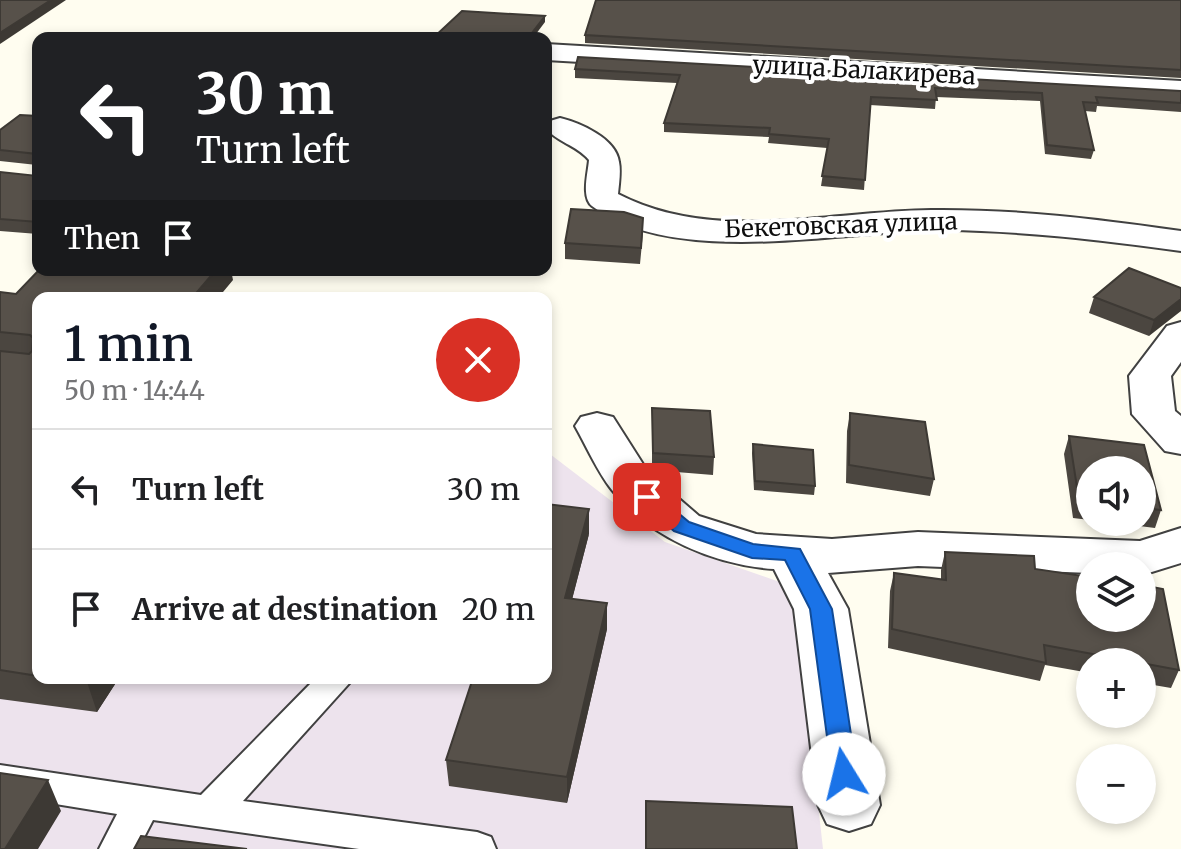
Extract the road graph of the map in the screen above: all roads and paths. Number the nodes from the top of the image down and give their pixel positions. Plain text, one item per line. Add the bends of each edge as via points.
1 (552, 52) edge
2 (1181, 89) edge
3 (560, 127) dead end
4 (1181, 241) edge
5 (1181, 334) edge
6 (597, 426) dead end
7 (1181, 441) edge
8 (1181, 545) edge
9 (792, 554) junction
10 (331, 684) edge
11 (0, 780) edge
12 (143, 803) junction
13 (849, 805) dead end
14 (209, 812) junction
15 (118, 849) edge
16 (477, 849) edge

1 - 2 street, улица Балакирева
3 - 4 street, Бекетовская улица via 590,142 604,159 602,198 622,213 683,228 741,231 904,221 1022,222
5 - 7 street via 1150,376 1154,414
6 - 9 street via 630,482 682,527 752,551
8 - 9 street via 1142,558 918,549
9 - 13 street via 821,609
10 - 14 lane
11 - 12 lane
12 - 14 lane
12 - 15 lane
14 - 16 lane

